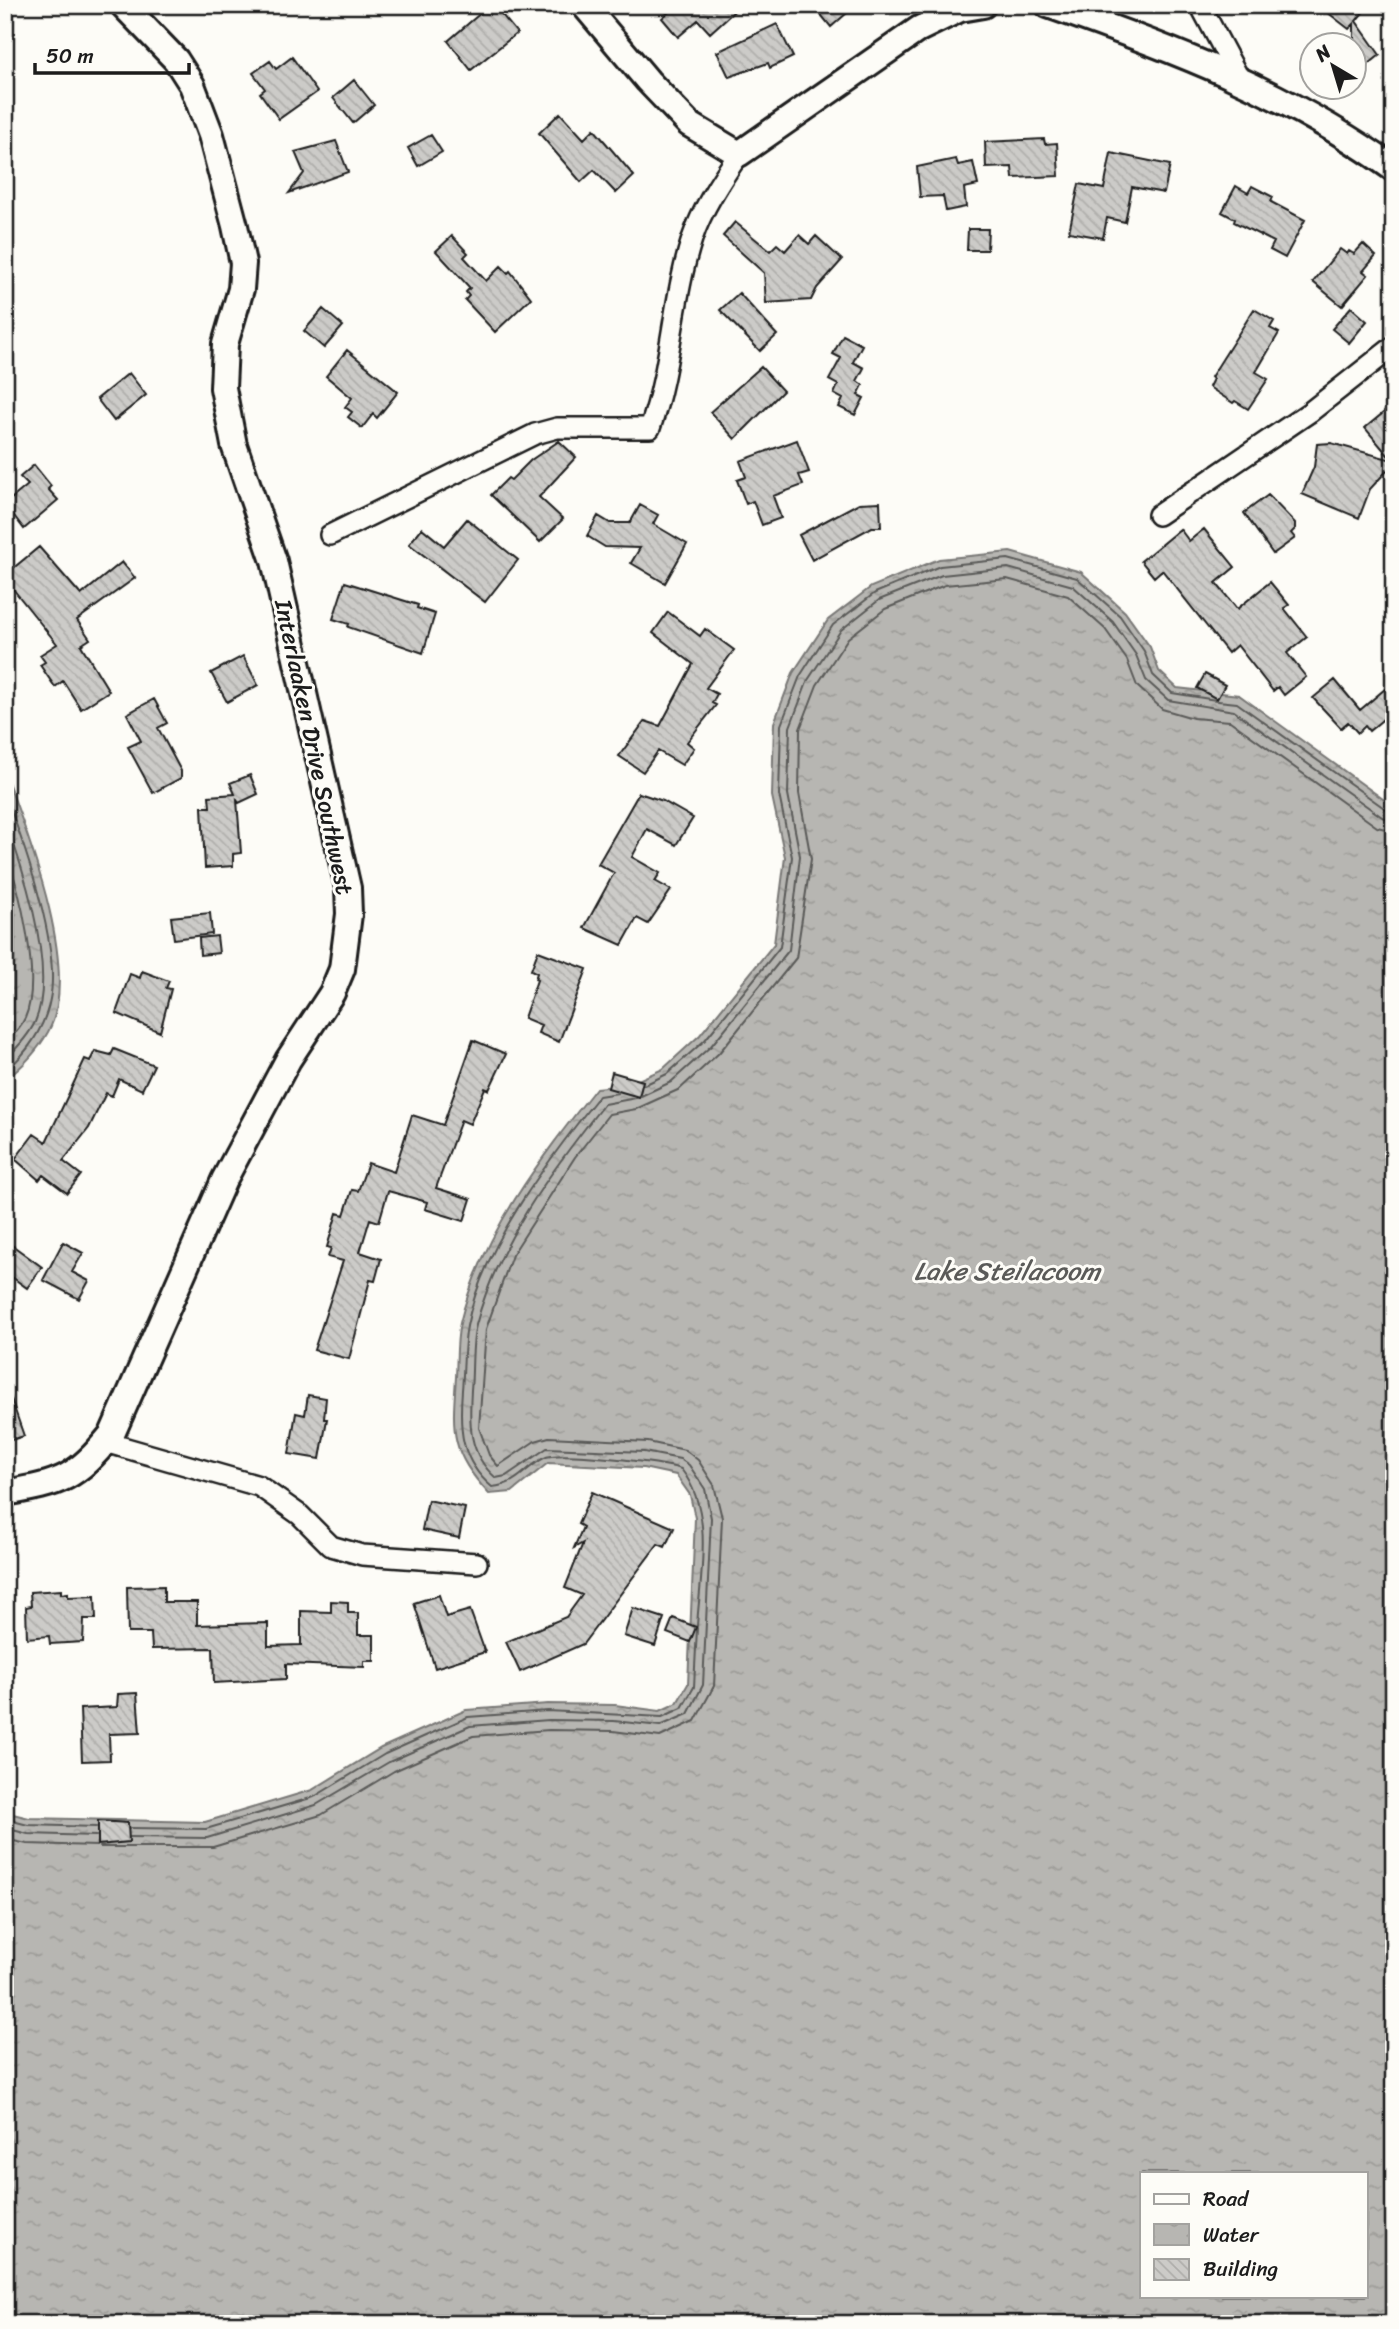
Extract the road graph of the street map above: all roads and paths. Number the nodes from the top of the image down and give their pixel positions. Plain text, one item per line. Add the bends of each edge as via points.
1 (123, 5) edge
2 (584, 5) edge
3 (983, 5) edge
4 (1048, 5) edge
5 (1200, 5) edge
6 (1239, 78) junction
7 (739, 154) junction
8 (1394, 169) edge
9 (1394, 346) edge
10 (1158, 514) dead end
11 (330, 535) dead end
12 (105, 1442) junction
13 (5, 1493) edge
14 (477, 1563) dead end

1 - 12 street, Interlaaken Drive Southwest via 176,60 192,85 211,135 235,226 243,263 221,367 224,397 234,444 274,561 348,888 349,914 342,969 332,993 288,1060 224,1180 131,1395
2 - 7 street via 689,124
3 - 7 street via 960,9 919,29
4 - 6 street via 1168,46
5 - 6 street
6 - 8 street via 1317,118
7 - 11 street via 692,239 665,380 650,428 557,428 536,434
9 - 10 street via 1310,412
12 - 13 street, Interlaaken Drive Southwest via 73,1475
12 - 14 street via 259,1486 331,1546 362,1555

